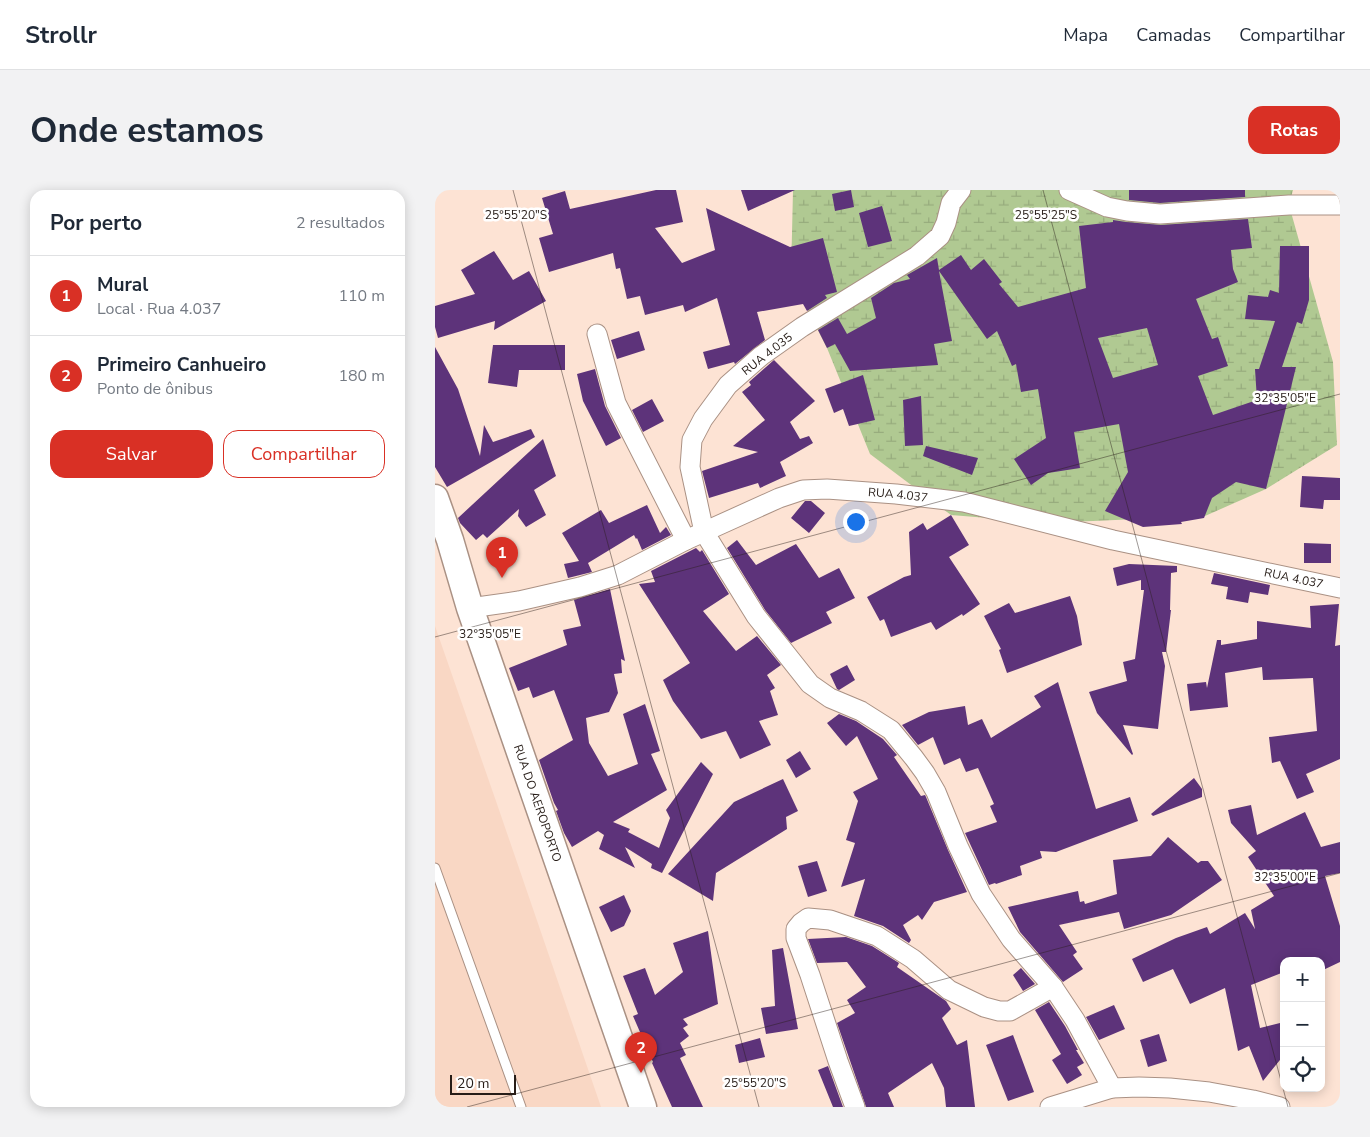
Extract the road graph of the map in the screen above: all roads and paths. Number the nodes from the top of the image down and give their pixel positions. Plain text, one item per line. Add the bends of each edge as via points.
1 (961, 190) edge
2 (1069, 190) edge
3 (1340, 205) edge
4 (597, 334) dead end
5 (435, 498) edge
6 (704, 532) junction
7 (686, 540) junction
8 (1340, 588) edge
9 (470, 608) junction
10 (435, 868) edge
11 (1053, 987) junction
12 (1112, 1088) junction
13 (521, 1107) edge
14 (643, 1107) edge
15 (855, 1107) edge
16 (1050, 1107) edge
17 (1281, 1107) edge

1 - 6 street, RUA 4.035 via 951,203 940,236 917,256 761,356 728,385 703,418 692,440 690,467
2 - 3 street via 1107,207 1160,214 1289,205
4 - 7 street via 616,403
5 - 9 main road, RUA DO AEROPORTO
6 - 7 street, RUA 4.037
6 - 8 street, RUA 4.037 via 803,490 896,494 964,502 1113,540
6 - 11 street, RUA 4.035 via 756,616 810,684 891,730 914,758 936,792 981,894 1011,939
7 - 9 street, RUA 4.037 via 618,575 580,587
9 - 14 main road, RUA DO AEROPORTO
10 - 13 lane
11 - 12 street, RUA 4.035
11 - 15 street via 1010,1011 999,1011 949,990 913,959 877,936 830,920 808,918 801,922 796,929 796,938
12 - 16 street
12 - 17 street via 1199,1091

